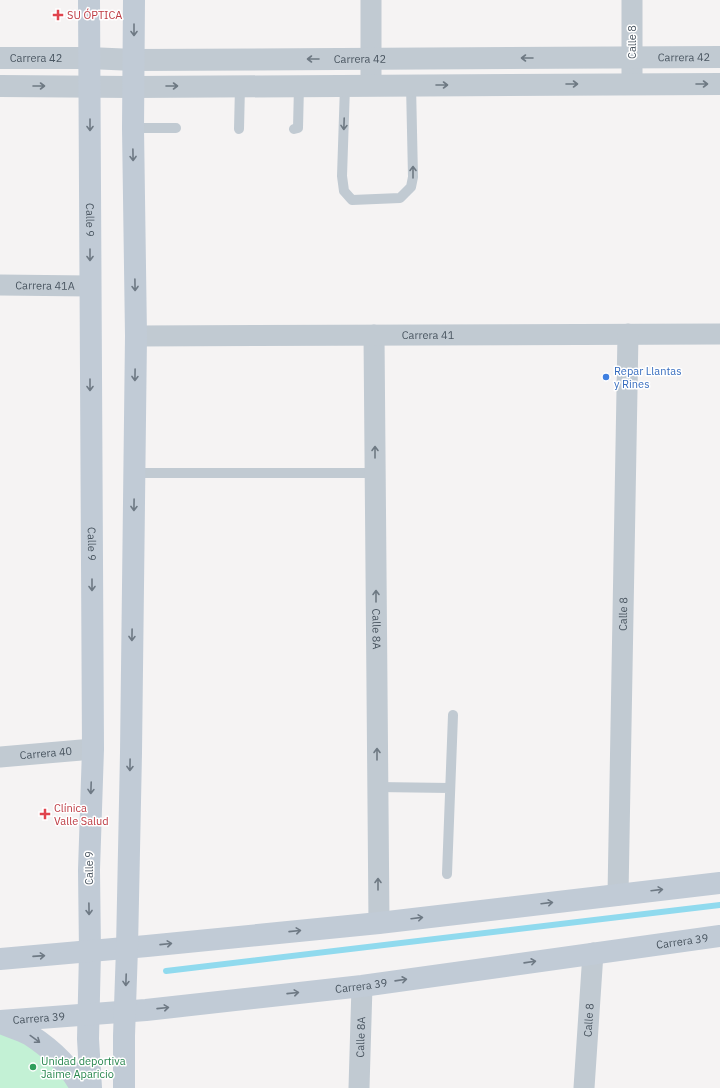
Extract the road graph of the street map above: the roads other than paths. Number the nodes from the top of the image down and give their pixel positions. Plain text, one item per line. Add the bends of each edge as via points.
1 (89, 0) edge
2 (134, 0) edge
3 (371, 0) edge
4 (632, 0) edge
5 (720, 57) edge
6 (0, 58) edge
7 (89, 58) junction
8 (632, 58) junction
9 (371, 59) junction
10 (134, 60) junction
11 (632, 84) junction
12 (720, 84) edge
13 (411, 85) junction
14 (0, 86) edge
15 (90, 86) junction
16 (240, 86) junction
17 (298, 86) junction
18 (346, 86) junction
19 (371, 86) junction
20 (133, 87) junction
21 (133, 128) junction
22 (176, 128) dead end
23 (238, 128) dead end
24 (294, 128) dead end
25 (0, 285) edge
26 (90, 286) junction
27 (628, 334) junction
28 (720, 334) edge
29 (374, 335) junction
30 (136, 336) junction
31 (134, 473) junction
32 (375, 474) junction
33 (453, 715) dead end
34 (92, 749) junction
35 (0, 757) edge
36 (378, 787) junction
37 (450, 788) junction
38 (447, 874) dead end
39 (720, 883) edge
40 (618, 895) junction
41 (379, 923) junction
42 (720, 936) edge
43 (127, 948) junction
44 (90, 952) junction
45 (593, 953) junction
46 (0, 959) edge
47 (362, 986) junction
48 (125, 1011) junction
49 (89, 1014) junction
50 (0, 1022) edge
51 (81, 1088) edge
52 (91, 1088) edge
53 (124, 1088) edge
54 (359, 1088) edge
55 (584, 1088) edge

1 - 7 main road, Calle 9
2 -> 10 main road
3 - 9 street
4 - 8 street, Calle 8
5 - 8 street, Carrera 42
6 - 7 street, Carrera 42
7 - 10 street, Carrera 42
7 - 15 main road, Calle 9
8 -> 9 street, Carrera 42
8 - 11 street, Calle 8
9 -> 10 street, Carrera 42
9 - 19 street
10 - 20 main road
11 -> 12 street
13 -> 11 street
18 -> 13 lane via 342,176 344,191 352,200 400,198 411,187 414,177
13 - 19 street
14 -> 15 street
15 - 20 street
15 -> 26 main road, Calle 9
16 - 17 street
20 -> 16 street
16 - 23 lane
17 - 18 street
17 - 24 lane via 298,128
18 - 19 street
20 - 21 main road
21 - 22 lane
21 -> 30 main road
25 - 26 street, Carrera 41A
26 -> 34 main road, Calle 9
27 - 28 street, Carrera 41
27 - 29 street, Carrera 41
27 - 40 street, Calle 8
29 - 30 street, Carrera 41
32 -> 29 street, Calle 8A
30 -> 31 main road
31 - 32 lane
31 -> 43 main road
36 -> 32 street, Calle 8A
33 - 37 lane
34 - 35 street, Carrera 40
34 -> 44 main road, Calle 9 via 88,870
36 - 37 lane
41 -> 36 street, Calle 8A
37 - 38 lane
40 -> 39 main road
41 -> 40 main road
43 -> 41 main road
42 - 45 main road, Carrera 39
43 - 44 main road
43 -> 48 main road
46 -> 44 main road
44 - 49 main road, Calle 9
47 -> 45 main road, Carrera 39
45 - 55 street, Calle 8
48 -> 47 main road, Carrera 39
47 - 54 street, Calle 8A
48 - 49 main road, Carrera 39
48 - 53 main road
49 - 50 main road, Carrera 39
49 - 52 main road, Calle 9
50 -> 51 main road via 29,1035 56,1054 78,1080

